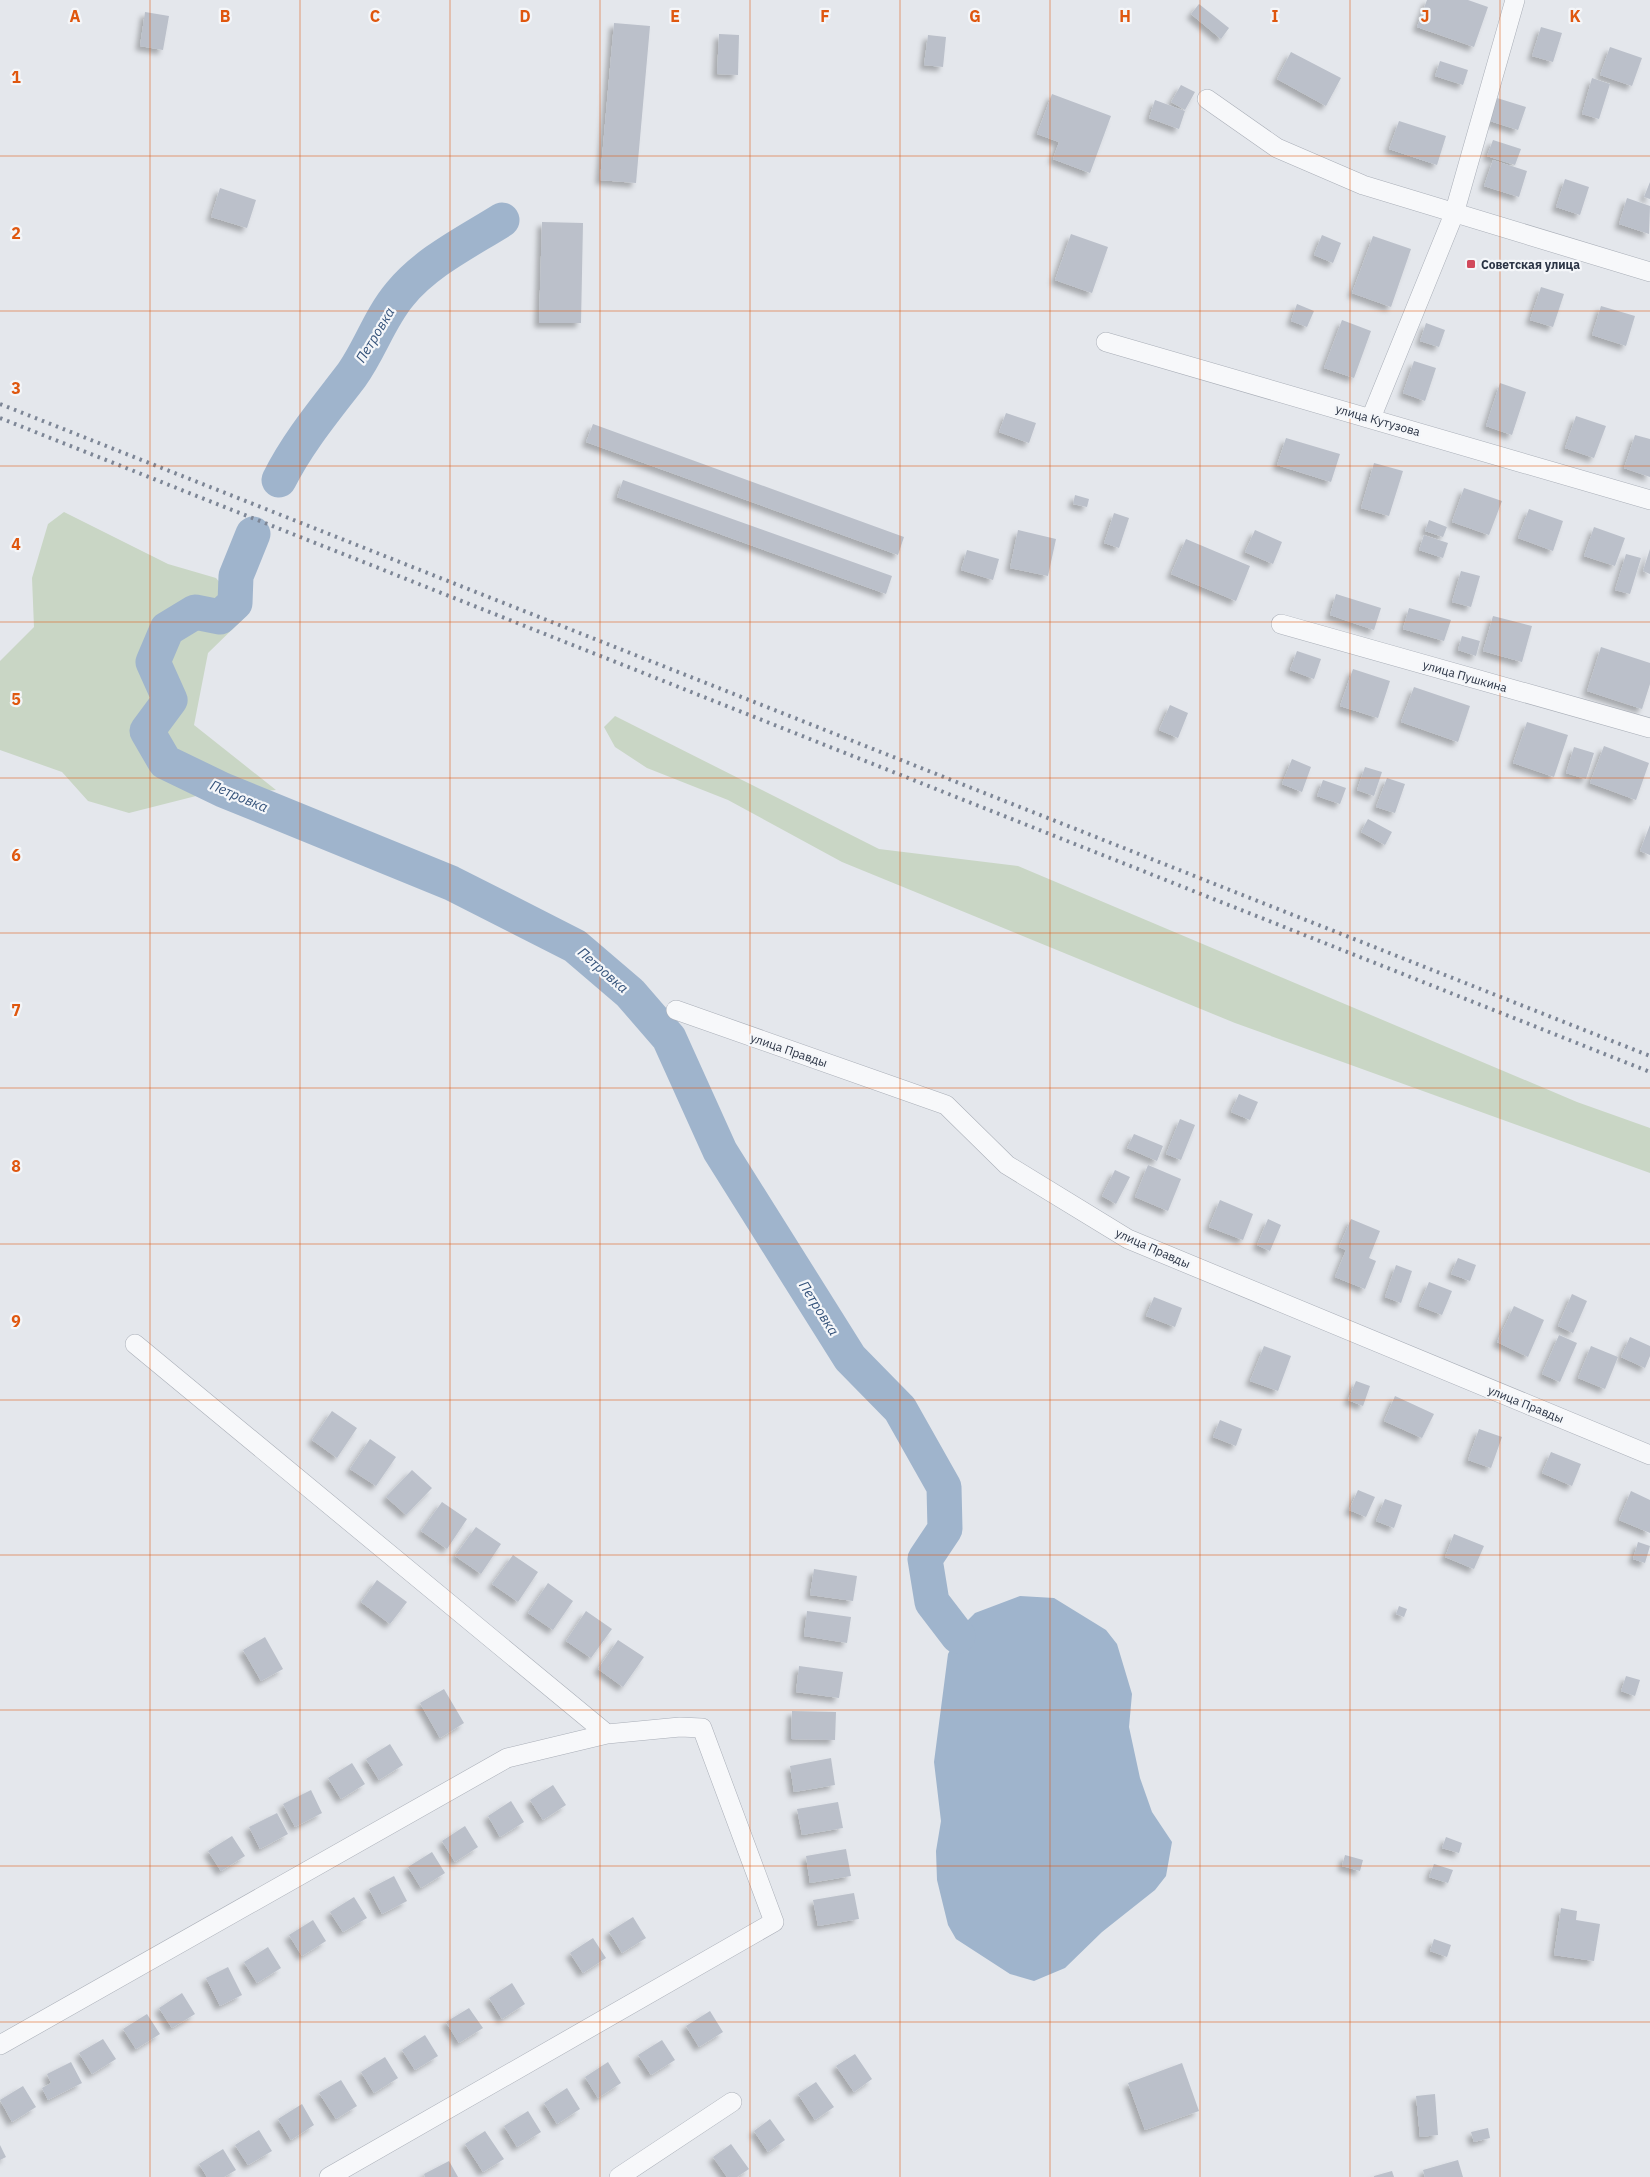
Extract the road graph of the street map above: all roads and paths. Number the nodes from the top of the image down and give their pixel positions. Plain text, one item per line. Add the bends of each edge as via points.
1 (1515, 0) edge
2 (1208, 99) dead end
3 (1454, 214) junction
4 (1650, 272) edge
5 (1106, 342) dead end
6 (1371, 418) junction
7 (1650, 500) edge
8 (1281, 624) dead end
9 (1650, 728) edge
10 (676, 1010) dead end
11 (135, 1344) dead end
12 (1650, 1455) edge
13 (607, 1734) junction
14 (0, 2044) edge
15 (732, 2102) dead end
16 (329, 2177) edge
17 (619, 2177) edge

1 - 3 street
2 - 3 street via 1277,148 1363,185
3 - 4 street
3 - 6 street
5 - 6 street, улица Кутузова
6 - 7 street, улица Кутузова
8 - 9 street, улица Пушкина
10 - 12 street, улица Правды via 946,1105 1007,1165 1128,1239
11 - 13 street
13 - 14 street via 508,1758
13 - 16 street via 702,1728 774,1922
15 - 17 street

